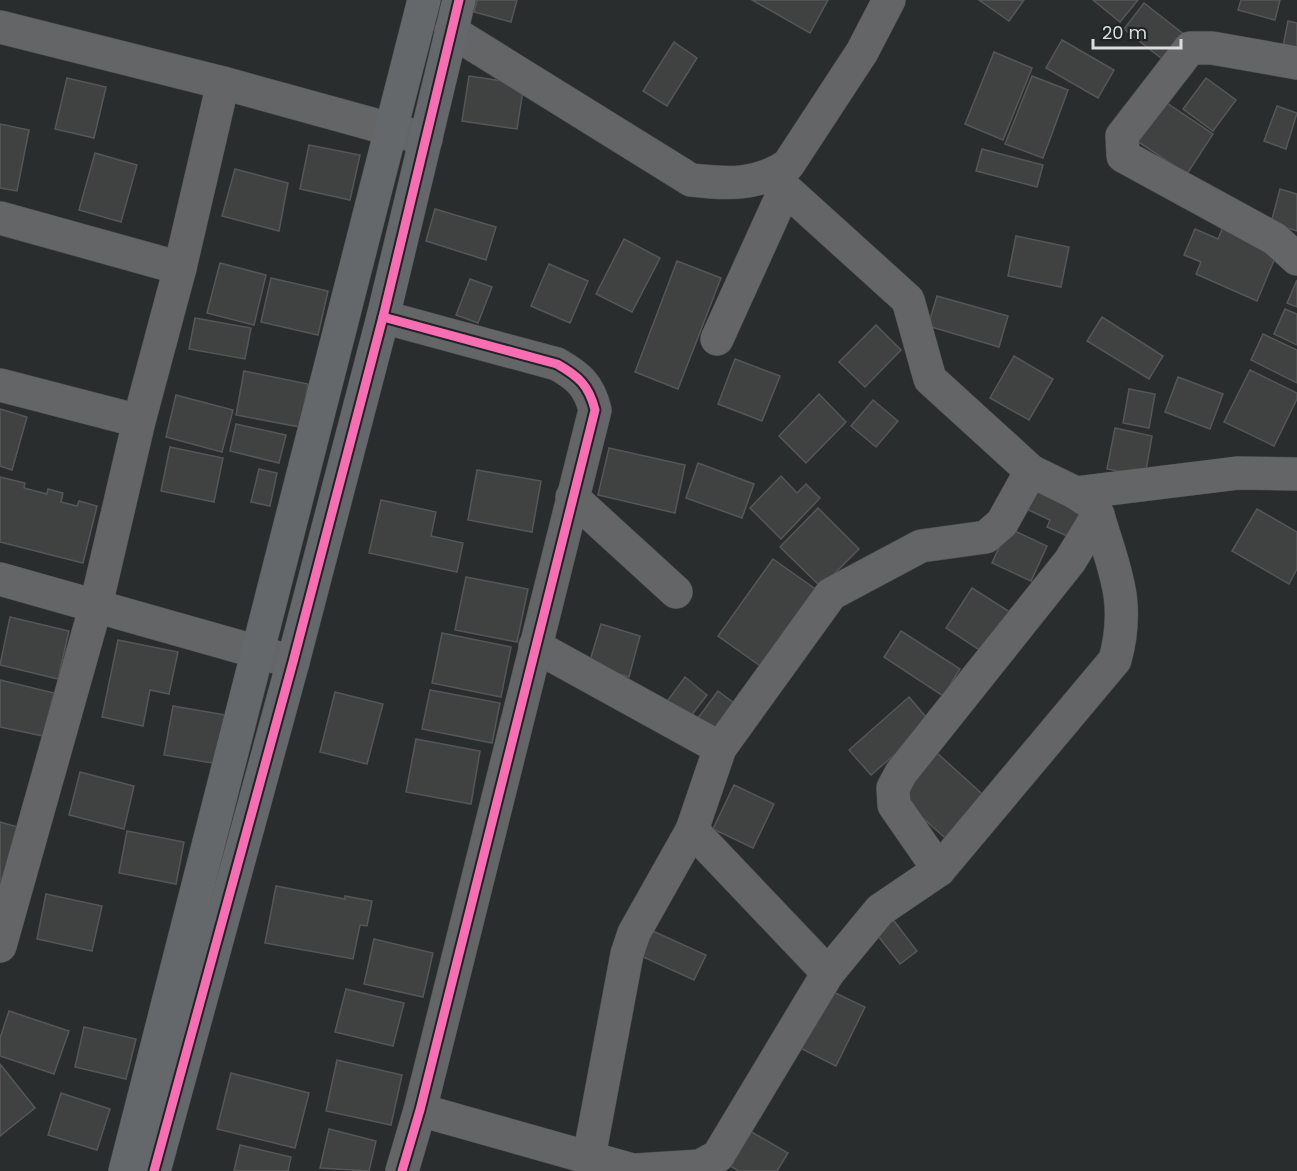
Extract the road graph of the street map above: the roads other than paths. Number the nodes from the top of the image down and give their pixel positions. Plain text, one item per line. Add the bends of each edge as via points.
1 (424, 0) edge
2 (459, 0) edge
3 (889, 0) edge
4 (0, 27) edge
5 (451, 31) junction
6 (1297, 63) edge
7 (223, 83) junction
8 (390, 130) junction
9 (426, 139) junction
10 (778, 183) junction
11 (0, 219) edge
12 (1297, 259) edge
13 (180, 268) junction
14 (383, 317) junction
15 (717, 339) dead end
16 (0, 385) edge
17 (139, 421) junction
18 (1031, 471) junction
19 (1297, 474) edge
20 (572, 497) junction
21 (1087, 504) junction
22 (0, 579) edge
23 (676, 592) dead end
24 (96, 605) junction
25 (535, 646) junction
26 (254, 653) junction
27 (293, 662) junction
28 (720, 748) junction
29 (692, 830) junction
30 (939, 870) junction
31 (0, 946) edge
32 (828, 974) junction
33 (420, 1110) junction
34 (589, 1157) junction
35 (125, 1171) edge
36 (154, 1171) edge
37 (402, 1171) edge
38 (636, 1171) edge

1 - 8 street
2 - 5 street
3 - 10 street via 862,52
4 - 7 street
5 - 9 street
5 - 10 street via 691,180
6 - 12 street via 1212,48 1190,48 1122,136 1123,156 1275,239
7 - 8 street
7 - 13 street
8 - 9 street
8 - 26 street
9 - 14 street
10 - 15 street
10 - 18 street via 908,300 930,379
11 - 13 street
13 - 17 street
14 - 20 street via 557,364 581,378 595,410
14 - 27 street
16 - 17 street
17 - 24 street
18 - 21 street
18 - 28 street via 1002,523 987,537 921,546 831,594
19 - 21 street via 1238,473
20 - 23 street
20 - 25 street
21 - 30 street via 1122,600 1115,660
21 - 30 street via 1070,561 900,773 893,788 894,805
22 - 24 street
24 - 26 street
24 - 31 street
25 - 28 street
25 - 33 street
26 - 27 street
26 - 35 street
27 - 36 street
28 - 29 street
29 - 32 street
29 - 34 street via 634,933 627,954
30 - 32 street via 880,910
32 - 38 street via 718,1156 700,1166
33 - 34 street
33 - 37 street
34 - 38 street

